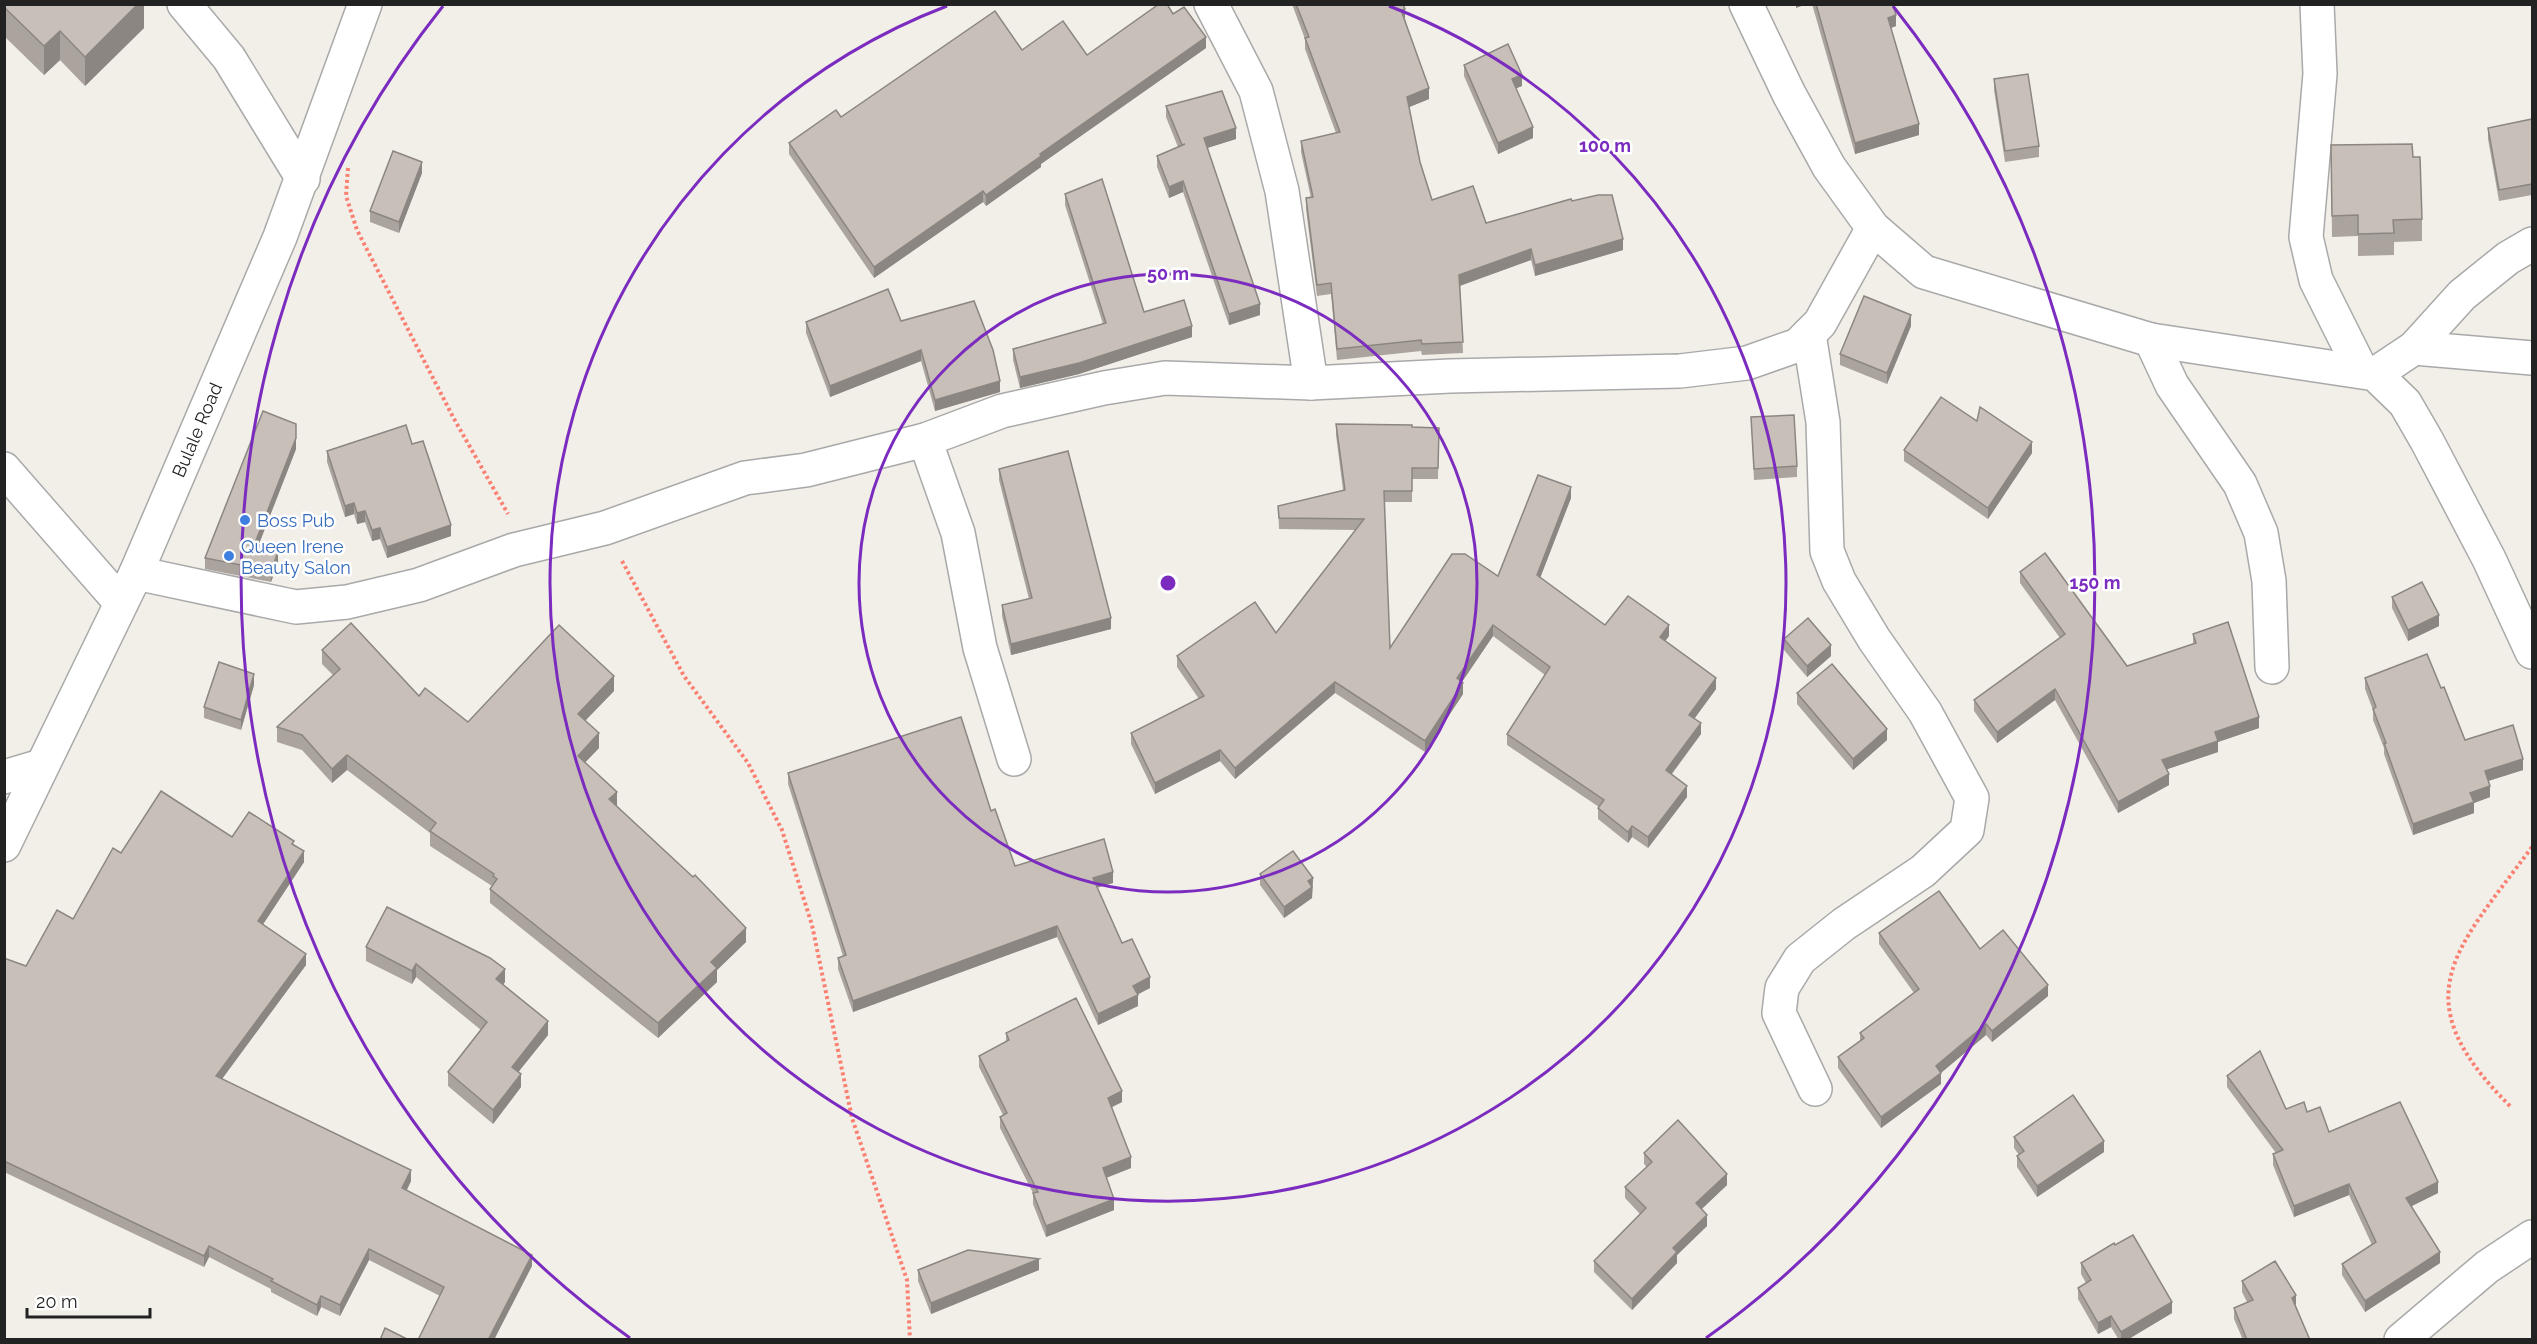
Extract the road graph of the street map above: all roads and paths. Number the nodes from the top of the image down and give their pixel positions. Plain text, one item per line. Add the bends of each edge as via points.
1 (184, 4) edge
2 (365, 4) edge
3 (1211, 4) edge
4 (1746, 4) edge
5 (2317, 4) edge
6 (348, 161) dead end
7 (303, 179) junction
8 (1873, 228) junction
9 (2532, 244) edge
10 (1809, 334) junction
11 (2151, 340) junction
12 (2414, 348) junction
13 (2532, 358) edge
14 (2368, 372) junction
15 (1311, 382) junction
16 (925, 440) junction
17 (4, 469) edge
18 (605, 528) junction
19 (528, 546) junction
20 (136, 573) junction
21 (121, 603) junction
22 (2532, 652) edge
23 (2272, 667) dead end
24 (1014, 759) dead end
25 (41, 766) junction
26 (4, 777) edge
27 (4, 845) edge
28 (2532, 847) edge
29 (1815, 1089) dead end
30 (2510, 1106) dead end
31 (2532, 1237) edge
32 (910, 1340) edge
33 (2401, 1340) edge

1 - 7 street via 229,58
2 - 7 street, Bulale Road
3 - 15 street via 1256,91 1282,191
4 - 8 street via 1829,167
5 - 14 street via 2320,74 2306,237 2316,280
6 - 19 path via 346,196 357,230 496,497
7 - 20 street, Bulale Road
8 - 10 street via 1834,300
8 - 11 street via 1924,272
9 - 12 street via 2462,295
10 - 15 street via 1798,345 1747,363 1680,371
10 - 29 street via 1824,422 1827,551 1839,581 1924,712 1972,798 1967,830 1923,871 1800,959 1782,988 1779,1013
11 - 14 street
11 - 23 street via 2172,385 2240,484 2261,532 2269,581
12 - 13 street
12 - 14 street
14 - 22 street via 2405,403 2422,432 2489,559
15 - 16 street via 1165,378 1002,411
16 - 18 street via 806,470 745,478
16 - 24 street via 958,533 980,648
17 - 21 street
18 - 19 street
18 - 32 path via 684,676 748,763 782,830 812,925 852,1118 907,1280
19 - 20 street via 419,585 347,602 296,607
20 - 21 street, Bulale Road
21 - 25 street, Bulale Road
25 - 26 street
25 - 27 street, Bulale Road
28 - 30 path via 2462,944 2448,987 2449,1018 2465,1054
31 - 33 street via 2487,1267

